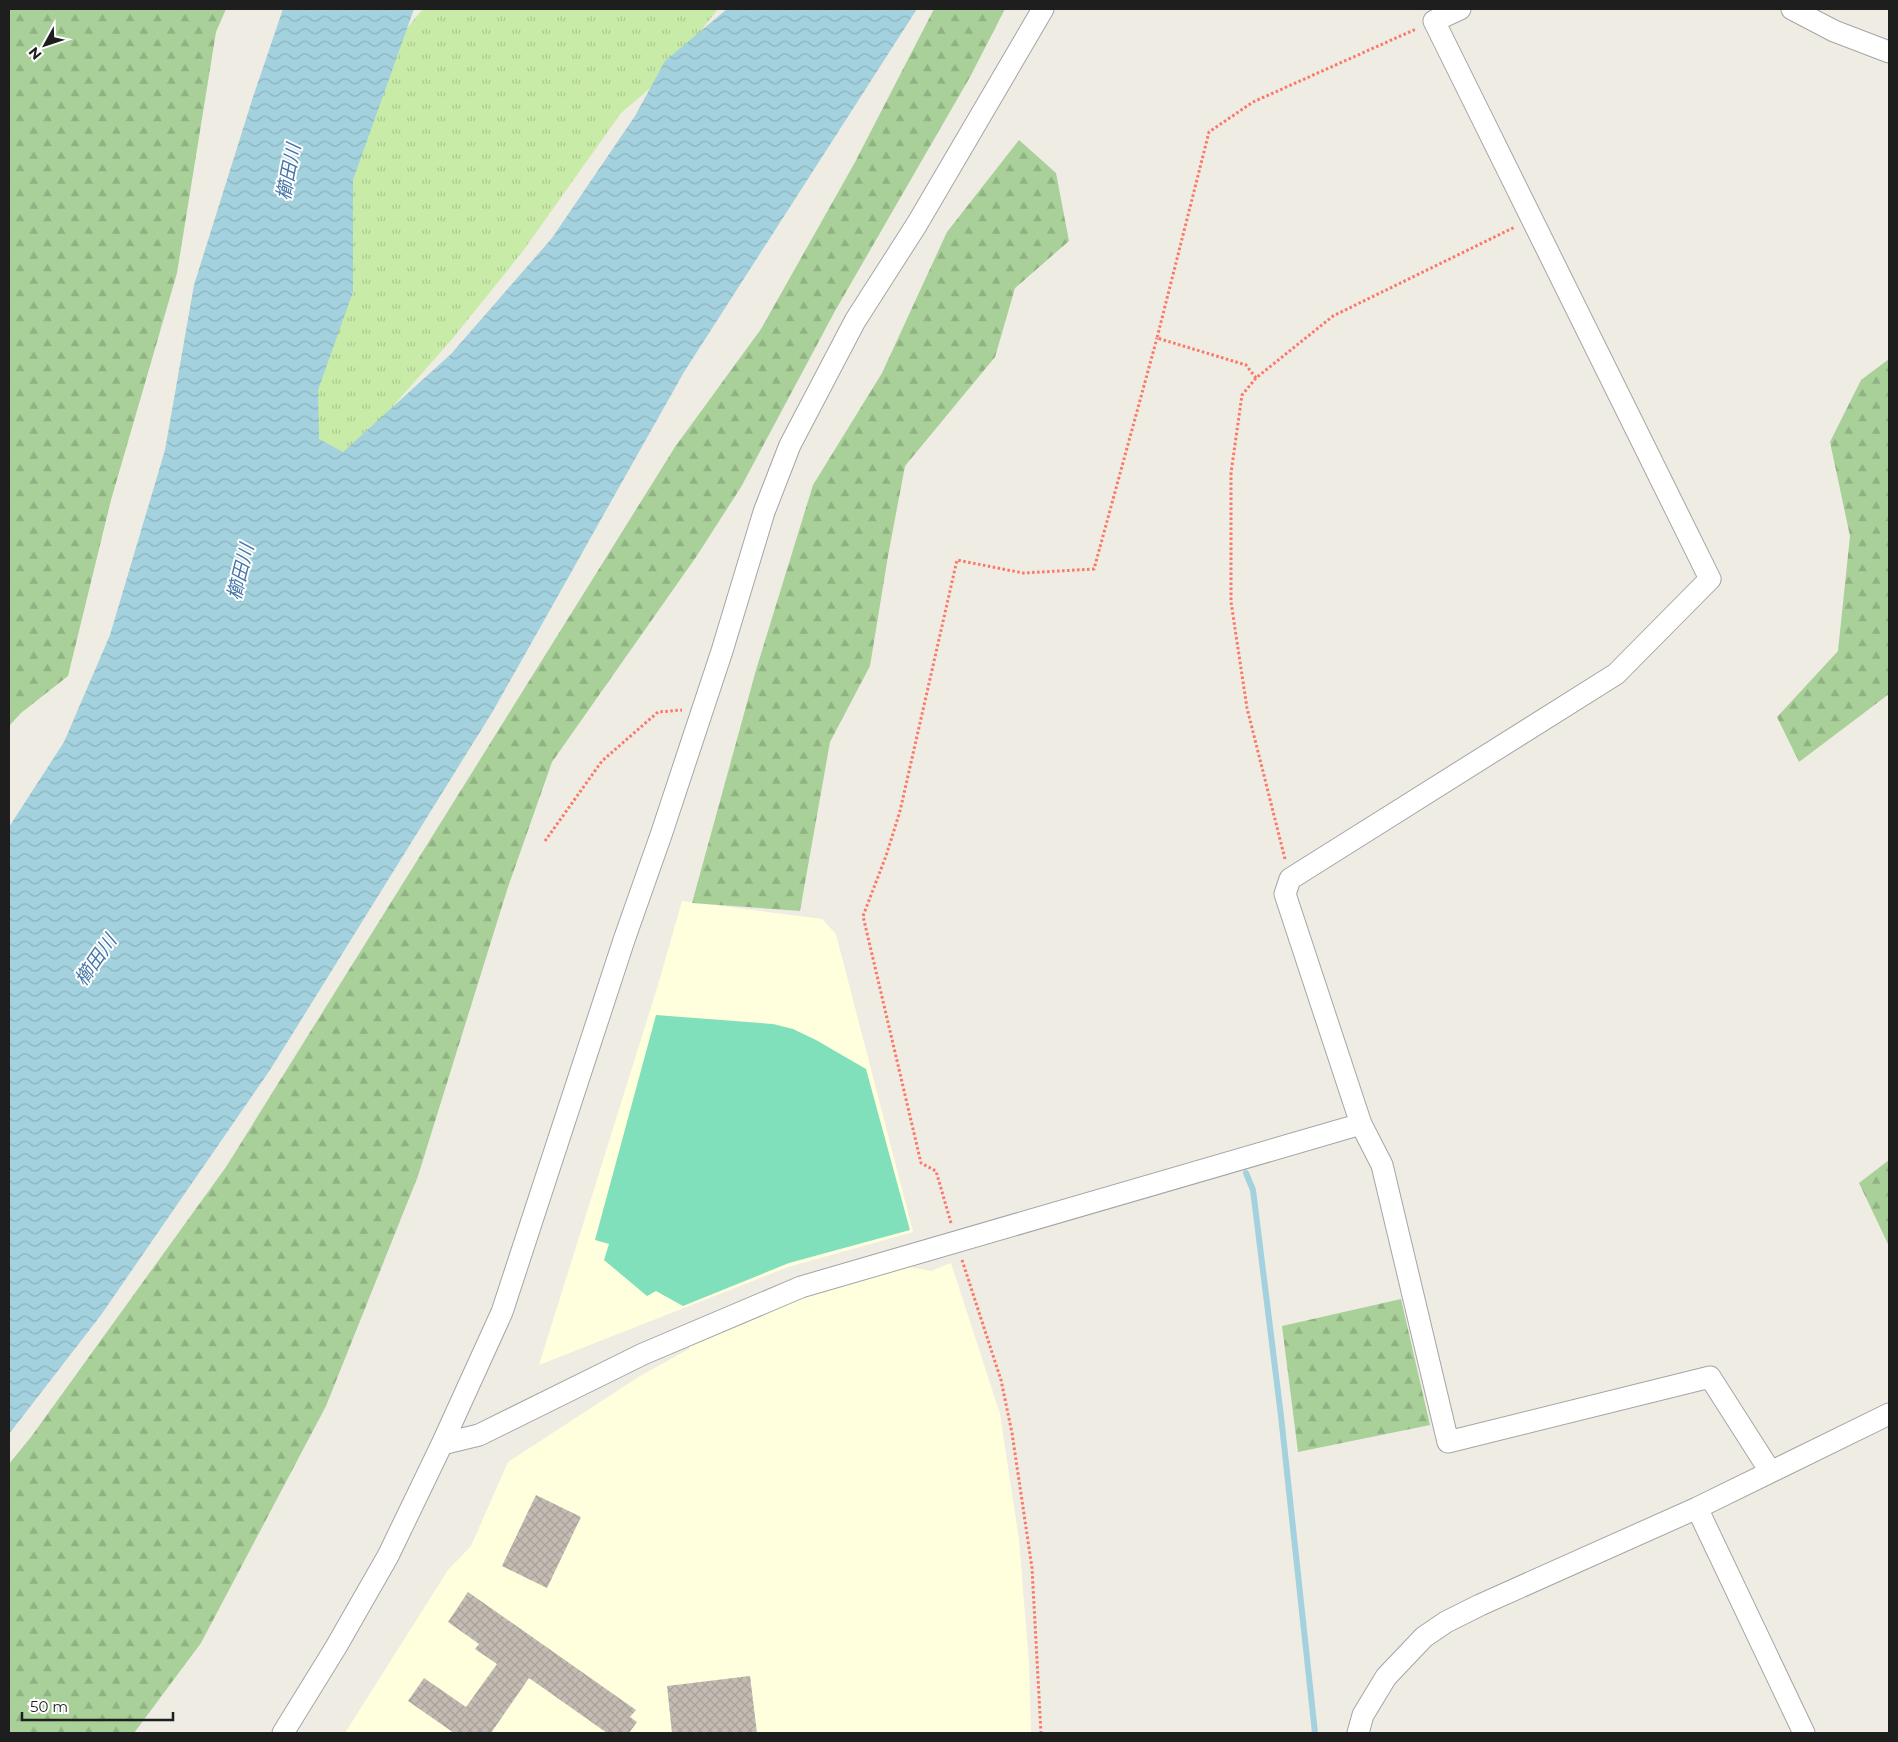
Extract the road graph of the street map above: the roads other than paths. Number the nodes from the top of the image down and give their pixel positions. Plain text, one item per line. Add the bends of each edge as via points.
1 (1042, 9) edge
2 (1460, 9) edge
3 (1792, 9) edge
4 (1889, 52) edge
5 (1361, 1124) junction
6 (1889, 1414) edge
7 (442, 1444) junction
8 (1770, 1471) junction
9 (1697, 1508) junction
10 (283, 1733) edge
11 (1358, 1733) edge
12 (1804, 1733) edge

1 - 7 street via 917,224 855,321 790,445 764,512 703,708 502,1312
2 - 5 street via 1434,21 1710,579 1616,674 1290,878 1285,894
3 - 4 street via 1834,31
5 - 7 street via 801,1287 643,1354 479,1435
5 - 8 street via 1382,1165 1448,1442 1710,1377
6 - 8 street
7 - 10 street via 388,1556
8 - 9 street
9 - 11 street via 1446,1622 1424,1637 1386,1677 1363,1715
9 - 12 street

